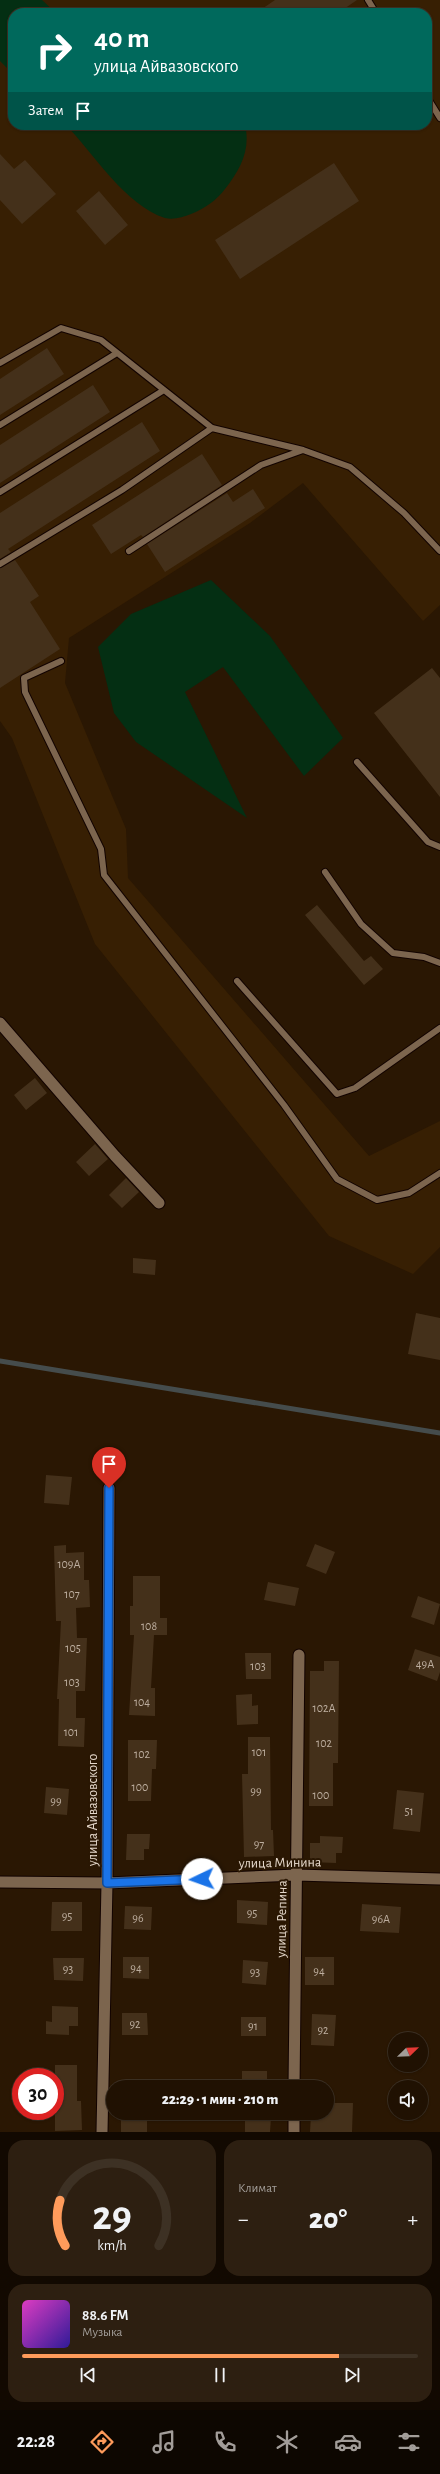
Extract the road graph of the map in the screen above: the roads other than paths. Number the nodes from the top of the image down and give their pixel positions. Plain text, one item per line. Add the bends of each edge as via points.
1 (432, 105) edge
2 (440, 118) edge
3 (117, 353) junction
4 (0, 363) edge
5 (164, 390) junction
6 (0, 425) edge
7 (212, 428) junction
8 (303, 450) junction
9 (0, 492) edge
10 (130, 550) dead end
11 (440, 552) edge
12 (0, 564) edge
13 (61, 661) dead end
14 (356, 762) dead end
15 (440, 847) edge
16 (325, 872) dead end
17 (440, 963) edge
18 (237, 980) dead end
19 (0, 1023) edge
20 (440, 1028) edge
21 (440, 1172) edge
22 (159, 1203) dead end
23 (109, 1488) dead end
24 (299, 1655) dead end
25 (296, 1875) junction
26 (440, 1879) edge
27 (0, 1882) edge
28 (107, 1883) junction
29 (294, 2080) edge
30 (294, 2120) edge
31 (102, 2132) edge
32 (294, 2132) edge

1 - 2 lane
3 - 4 lane via 101,340 61,328
3 - 5 lane
3 - 6 lane
5 - 7 lane
5 - 9 lane
7 - 8 lane
7 - 12 lane via 122,490
8 - 10 lane via 261,465
8 - 11 lane via 350,466 404,513
13 - 21 lane via 24,678 25,692 101,849 104,875 284,1105 336,1179 377,1200 409,1192
14 - 15 lane via 428,842
16 - 17 lane via 361,924 393,953 424,957
18 - 20 lane via 337,1094 355,1088
19 - 22 street via 114,1156
23 - 28 street, улица Айвазовского
24 - 25 street, улица Репина
25 - 26 street, улица Минина
25 - 28 street, улица Минина
25 - 29 street, улица Репина
27 - 28 street, улица Минина
28 - 31 street, улица Айвазовского
30 - 32 street

